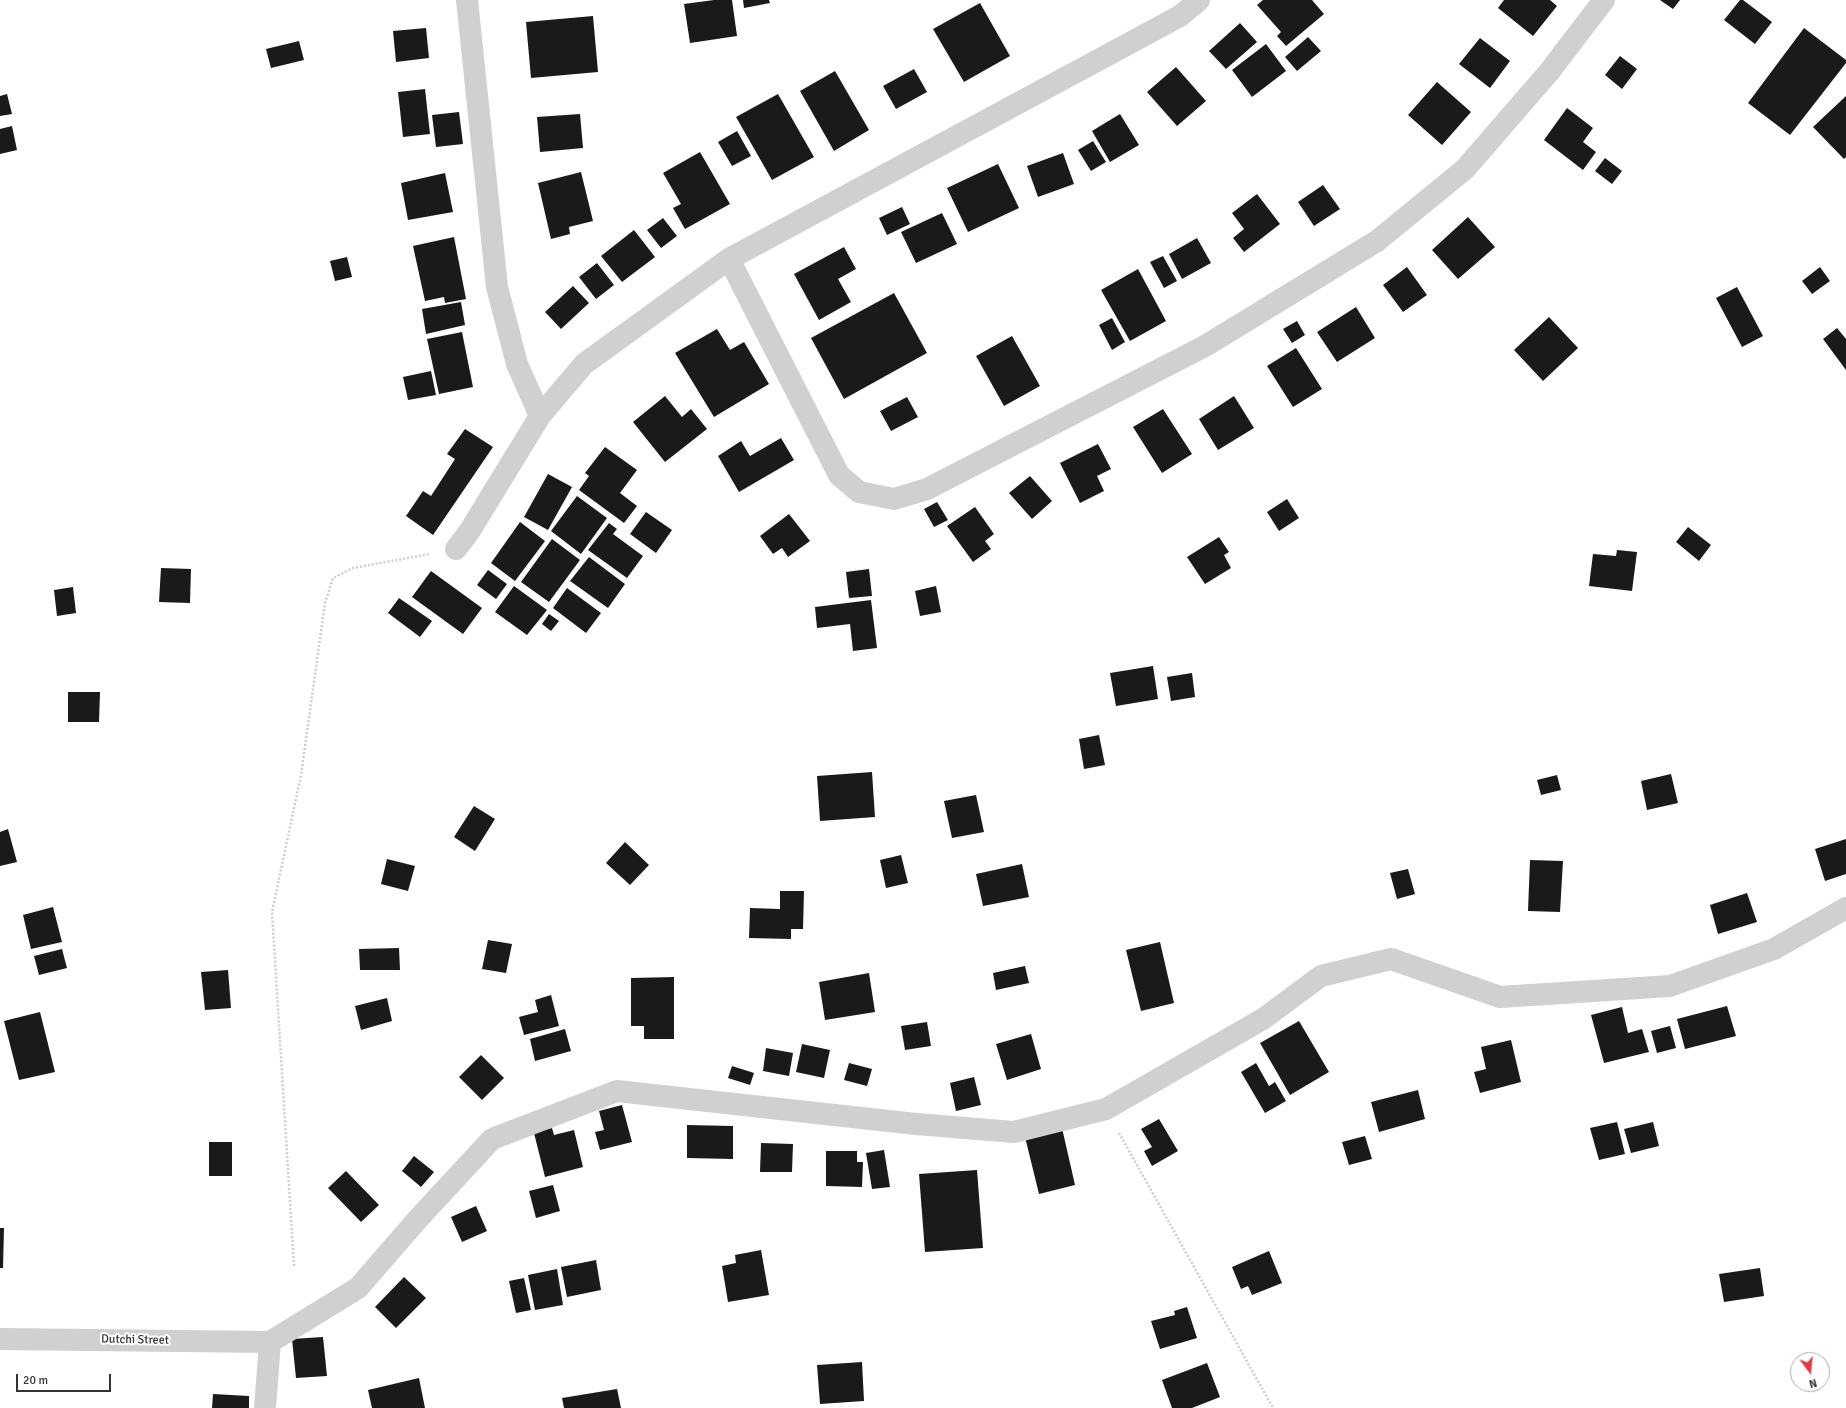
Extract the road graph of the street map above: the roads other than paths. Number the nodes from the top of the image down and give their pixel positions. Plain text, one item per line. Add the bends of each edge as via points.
1 (467, 0) edge
2 (1199, 0) edge
3 (1604, 0) edge
4 (728, 259) junction
5 (540, 416) junction
6 (456, 549) road end
7 (1846, 908) edge
8 (0, 1339) edge
9 (270, 1342) junction
10 (265, 1408) edge

1 - 5 street via 497,287 518,364
2 - 4 street via 1180,16
3 - 4 street via 1549,72 1465,169 1377,240 1205,346 927,489 894,499 859,492 840,475
4 - 5 street via 584,364
5 - 6 street
7 - 9 street via 1774,949 1670,986 1500,997 1391,960 1321,976 1263,1019 1106,1109 1014,1132 916,1124 617,1091 492,1139 358,1288
8 - 9 street, Dutchi Street
9 - 10 street

